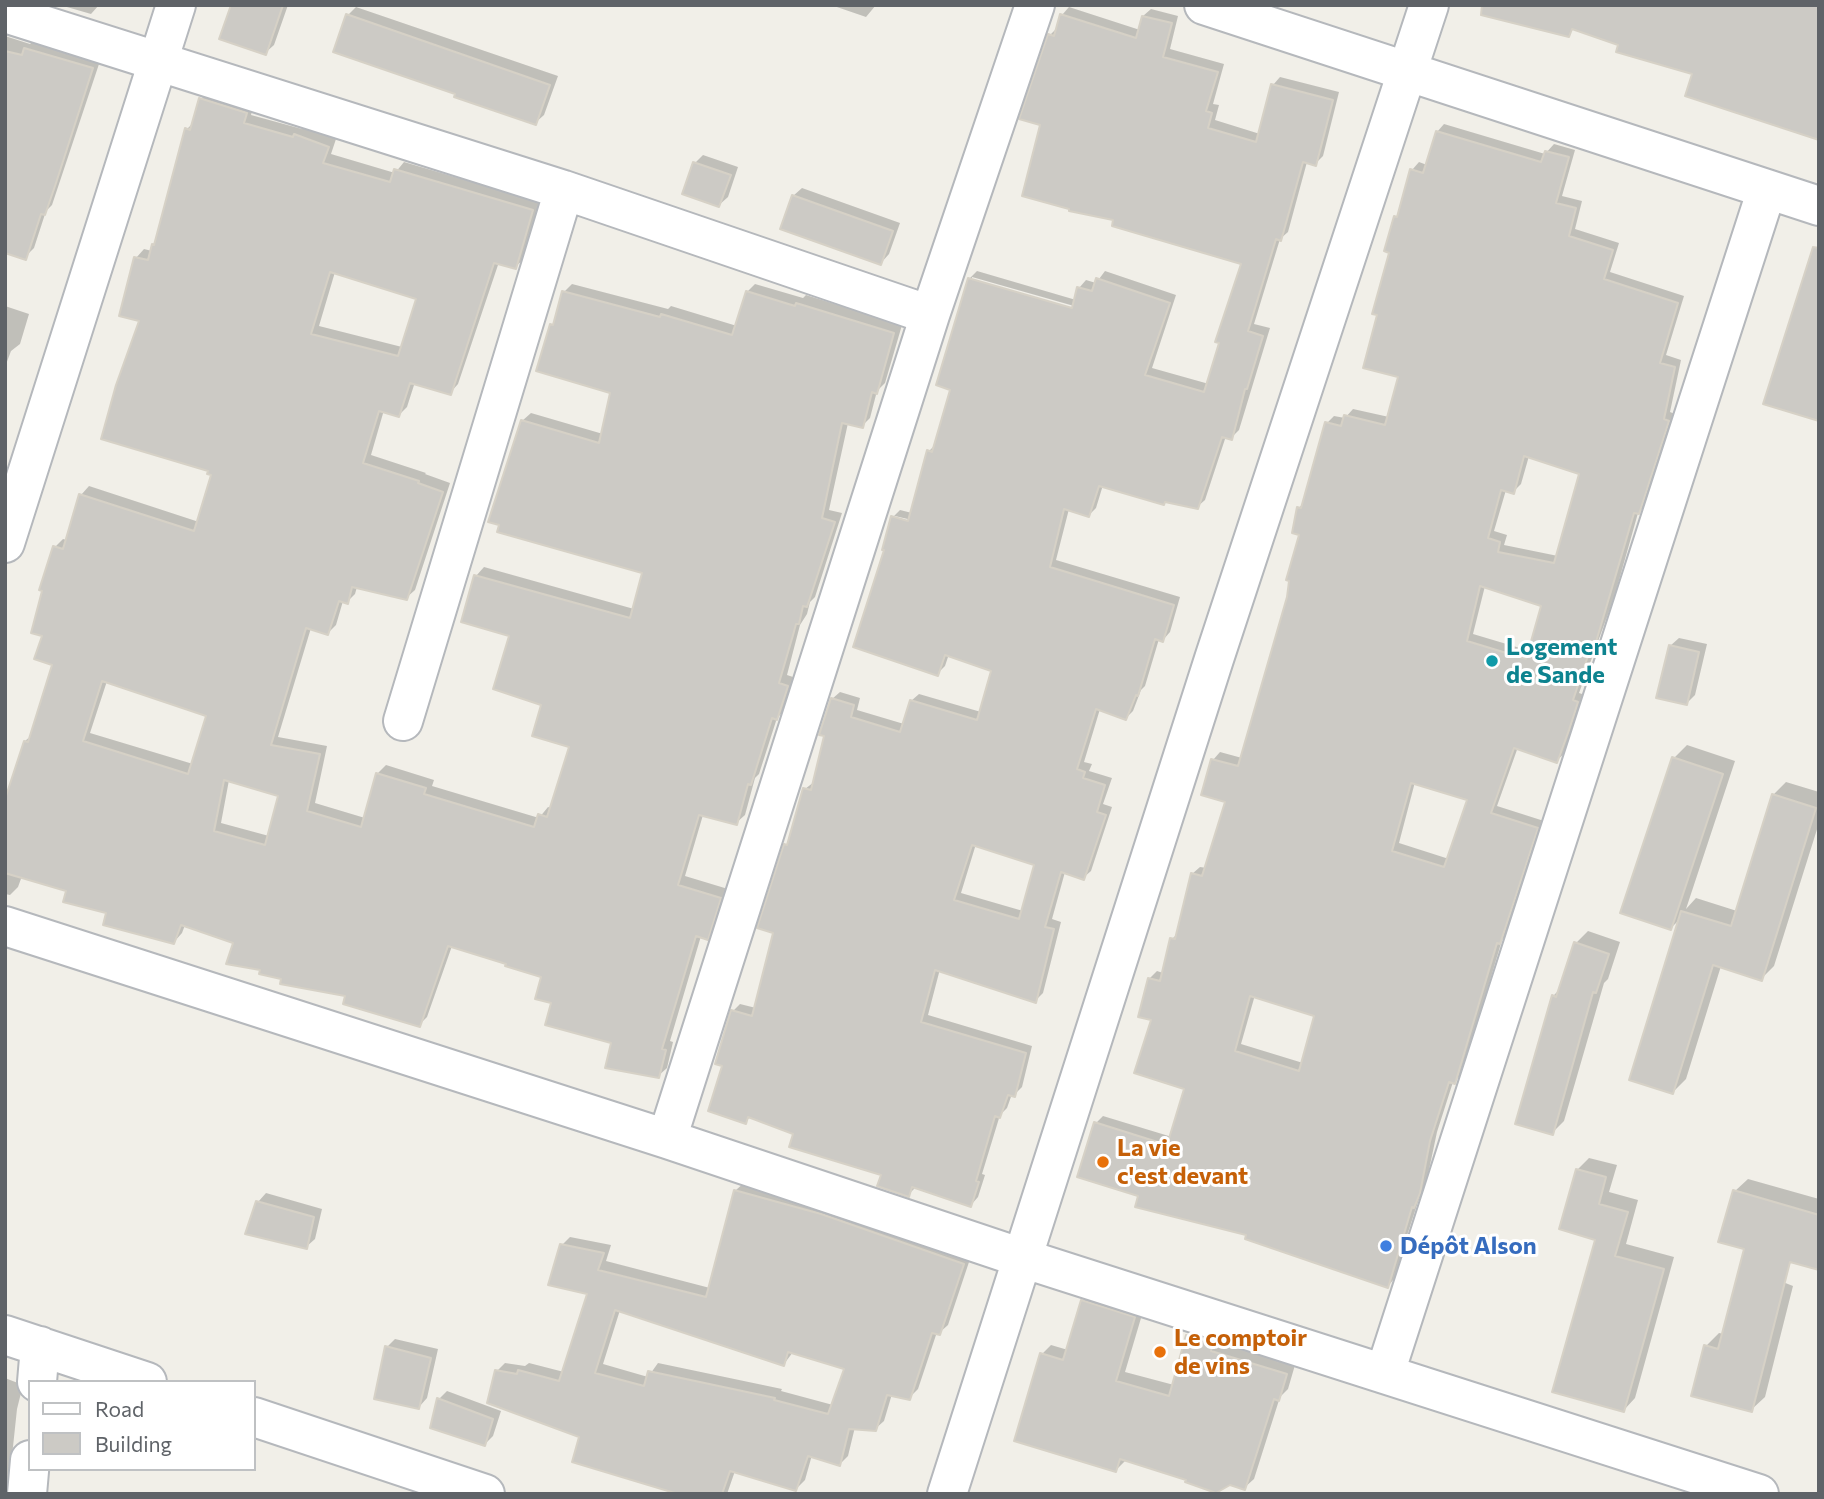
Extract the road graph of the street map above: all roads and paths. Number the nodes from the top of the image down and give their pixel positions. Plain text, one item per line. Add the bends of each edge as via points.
1 (176, 5) edge
2 (1035, 5) edge
3 (1204, 5) edge
4 (1429, 5) edge
5 (5, 13) edge
6 (158, 60) junction
7 (1407, 73) junction
8 (1767, 189) junction
9 (564, 190) junction
10 (1819, 206) edge
11 (929, 315) junction
12 (5, 543) edge
13 (403, 721) dead end
14 (5, 926) edge
15 (667, 1139) junction
16 (1023, 1258) junction
17 (27, 1354) edge
18 (1385, 1373) junction
19 (138, 1380) edge
20 (256, 1418) edge
21 (29, 1471) edge
22 (27, 1494) edge
23 (485, 1494) edge
24 (947, 1494) edge
25 (1759, 1494) edge

1 - 6 street
2 - 11 street
3 - 7 street
4 - 7 street
5 - 6 street
6 - 9 street
6 - 12 street
7 - 8 street
7 - 16 street
8 - 10 street
8 - 18 street
9 - 11 street
9 - 13 street
11 - 15 street
14 - 15 street
15 - 16 street
16 - 18 street
16 - 24 street
17 - 19 street
18 - 25 street
20 - 23 street
21 - 22 street

